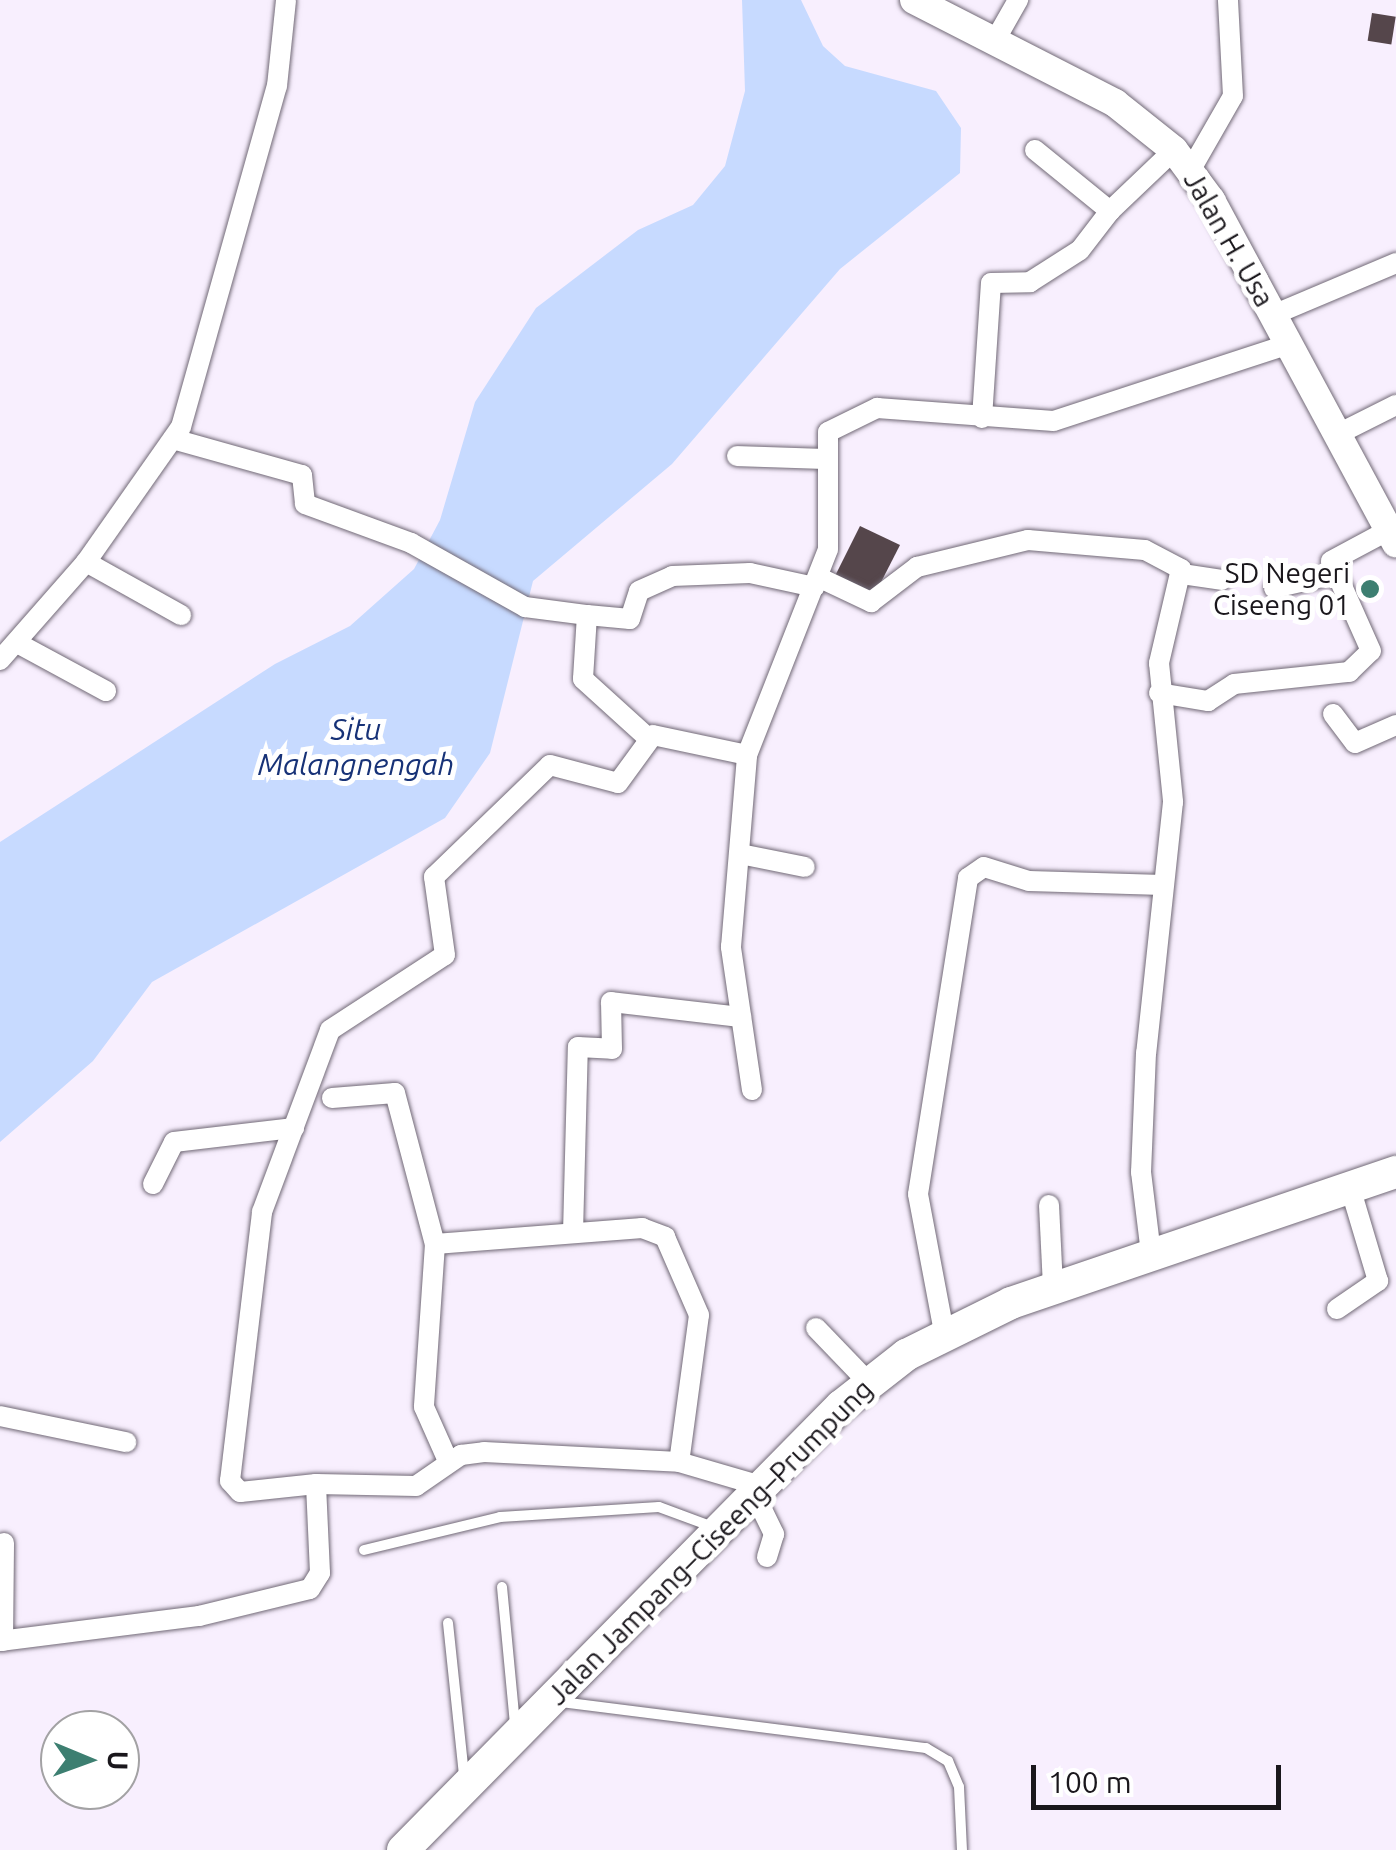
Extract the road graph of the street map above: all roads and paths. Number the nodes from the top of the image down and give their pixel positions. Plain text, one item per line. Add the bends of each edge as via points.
1 (286, 0) edge
2 (914, 0) edge
3 (1018, 0) edge
4 (1228, 0) edge
5 (997, 37) junction
6 (1035, 150) dead end
7 (1182, 160) junction
8 (1110, 211) junction
9 (1396, 263) edge
10 (1273, 314) junction
11 (1290, 344) junction
12 (1396, 405) edge
13 (982, 418) junction
14 (1340, 433) junction
15 (172, 439) junction
16 (737, 456) dead end
17 (823, 459) junction
18 (1393, 536) edge
19 (86, 562) junction
20 (1182, 574) junction
21 (1334, 574) junction
22 (1222, 580) dead end
23 (816, 582) junction
24 (1274, 588) dead end
25 (180, 615) dead end
26 (587, 615) junction
27 (18, 644) junction
28 (0, 660) edge
29 (106, 691) dead end
30 (1158, 693) junction
31 (1333, 714) dead end
32 (1396, 724) edge
33 (647, 737) junction
34 (748, 755) junction
35 (740, 854) junction
36 (805, 867) dead end
37 (1164, 884) junction
38 (741, 1017) junction
39 (752, 1090) dead end
40 (332, 1098) dead end
41 (294, 1128) junction
42 (1396, 1172) edge
43 (154, 1184) dead end
44 (1350, 1186) junction
45 (1049, 1205) dead end
46 (574, 1233) junction
47 (435, 1244) junction
48 (1151, 1253) junction
49 (1053, 1288) junction
50 (1337, 1308) dead end
51 (816, 1328) dead end
52 (944, 1332) junction
53 (868, 1382) junction
54 (0, 1416) edge
55 (126, 1442) dead end
56 (448, 1462) junction
57 (680, 1462) junction
58 (316, 1484) junction
59 (758, 1489) junction
60 (719, 1530) junction
61 (4, 1542) dead end
62 (364, 1550) dead end
63 (767, 1557) dead end
64 (502, 1587) dead end
65 (448, 1623) dead end
66 (1, 1641) edge
67 (550, 1701) junction
68 (516, 1737) junction
69 (465, 1789) junction
70 (403, 1850) edge
71 (962, 1850) edge

1 - 15 street via 278,86 191,402
2 - 5 street, Jalan H. Usa
3 - 5 street
4 - 7 street via 1232,96
5 - 7 street, Jalan H. Usa via 1115,103
6 - 8 street
7 - 8 street
7 - 10 street, Jalan H. Usa
8 - 13 street via 1080,250 1030,282 991,283
9 - 10 street
10 - 11 street, Jalan H. Usa
11 - 13 street via 1085,414 1033,423
11 - 14 street, Jalan H. Usa
12 - 14 street
13 - 17 street via 900,407 856,413 828,432
14 - 18 street, Jalan H. Usa
15 - 19 street
15 - 26 street via 302,475 305,504 525,607
16 - 17 street
17 - 23 street via 830,534
18 - 21 street via 1334,558
19 - 25 street
19 - 27 street
20 - 22 street
20 - 23 street via 1173,560 1145,550 1028,540 906,572 871,602
20 - 30 street
21 - 24 street
21 - 30 street via 1371,651 1349,672 1234,684 1208,702
23 - 26 street via 750,573 672,576 640,591 630,620
23 - 34 street
26 - 33 street via 584,679
27 - 28 street
27 - 29 street
30 - 37 street via 1174,802
31 - 32 street via 1355,743
33 - 34 street
33 - 41 street via 618,783 550,765 440,869 431,885 445,955 338,1018
34 - 35 street
35 - 36 street
35 - 38 street via 731,947
37 - 48 street via 1141,1172
37 - 52 street via 1030,881 984,867 968,878 918,1194
38 - 39 street
38 - 46 street via 612,1002 612,1050 578,1047
40 - 47 street via 395,1093
41 - 43 street via 174,1142
41 - 58 street via 259,1224 230,1486
42 - 44 main road, Jalan Jampang–Ciseeng–Prumpung
44 - 48 main road, Jalan Jampang–Ciseeng–Prumpung
44 - 50 street via 1378,1281
45 - 49 street
46 - 47 street
46 - 57 street via 651,1229 670,1246 699,1315
47 - 56 street via 424,1408
48 - 49 main road, Jalan Jampang–Ciseeng–Prumpung
49 - 52 main road, Jalan Jampang–Ciseeng–Prumpung
51 - 53 street
52 - 53 main road, Jalan Jampang–Ciseeng–Prumpung
53 - 59 main road, Jalan Jampang–Ciseeng–Prumpung
54 - 55 street
56 - 57 street via 484,1452
56 - 58 street via 416,1486
57 - 59 street
58 - 66 street via 320,1573 310,1588 199,1616
59 - 60 main road, Jalan Jampang–Ciseeng–Prumpung
59 - 63 street via 774,1534
60 - 62 lane via 659,1507 500,1517
60 - 67 main road, Jalan Jampang–Ciseeng–Prumpung
61 - 66 street
64 - 68 lane
65 - 69 lane
67 - 68 main road, Jalan Jampang–Ciseeng–Prumpung
67 - 71 lane via 926,1748 948,1760 959,1787
68 - 69 main road, Jalan Jampang–Ciseeng–Prumpung
69 - 70 main road, Jalan Jampang–Ciseeng–Prumpung

